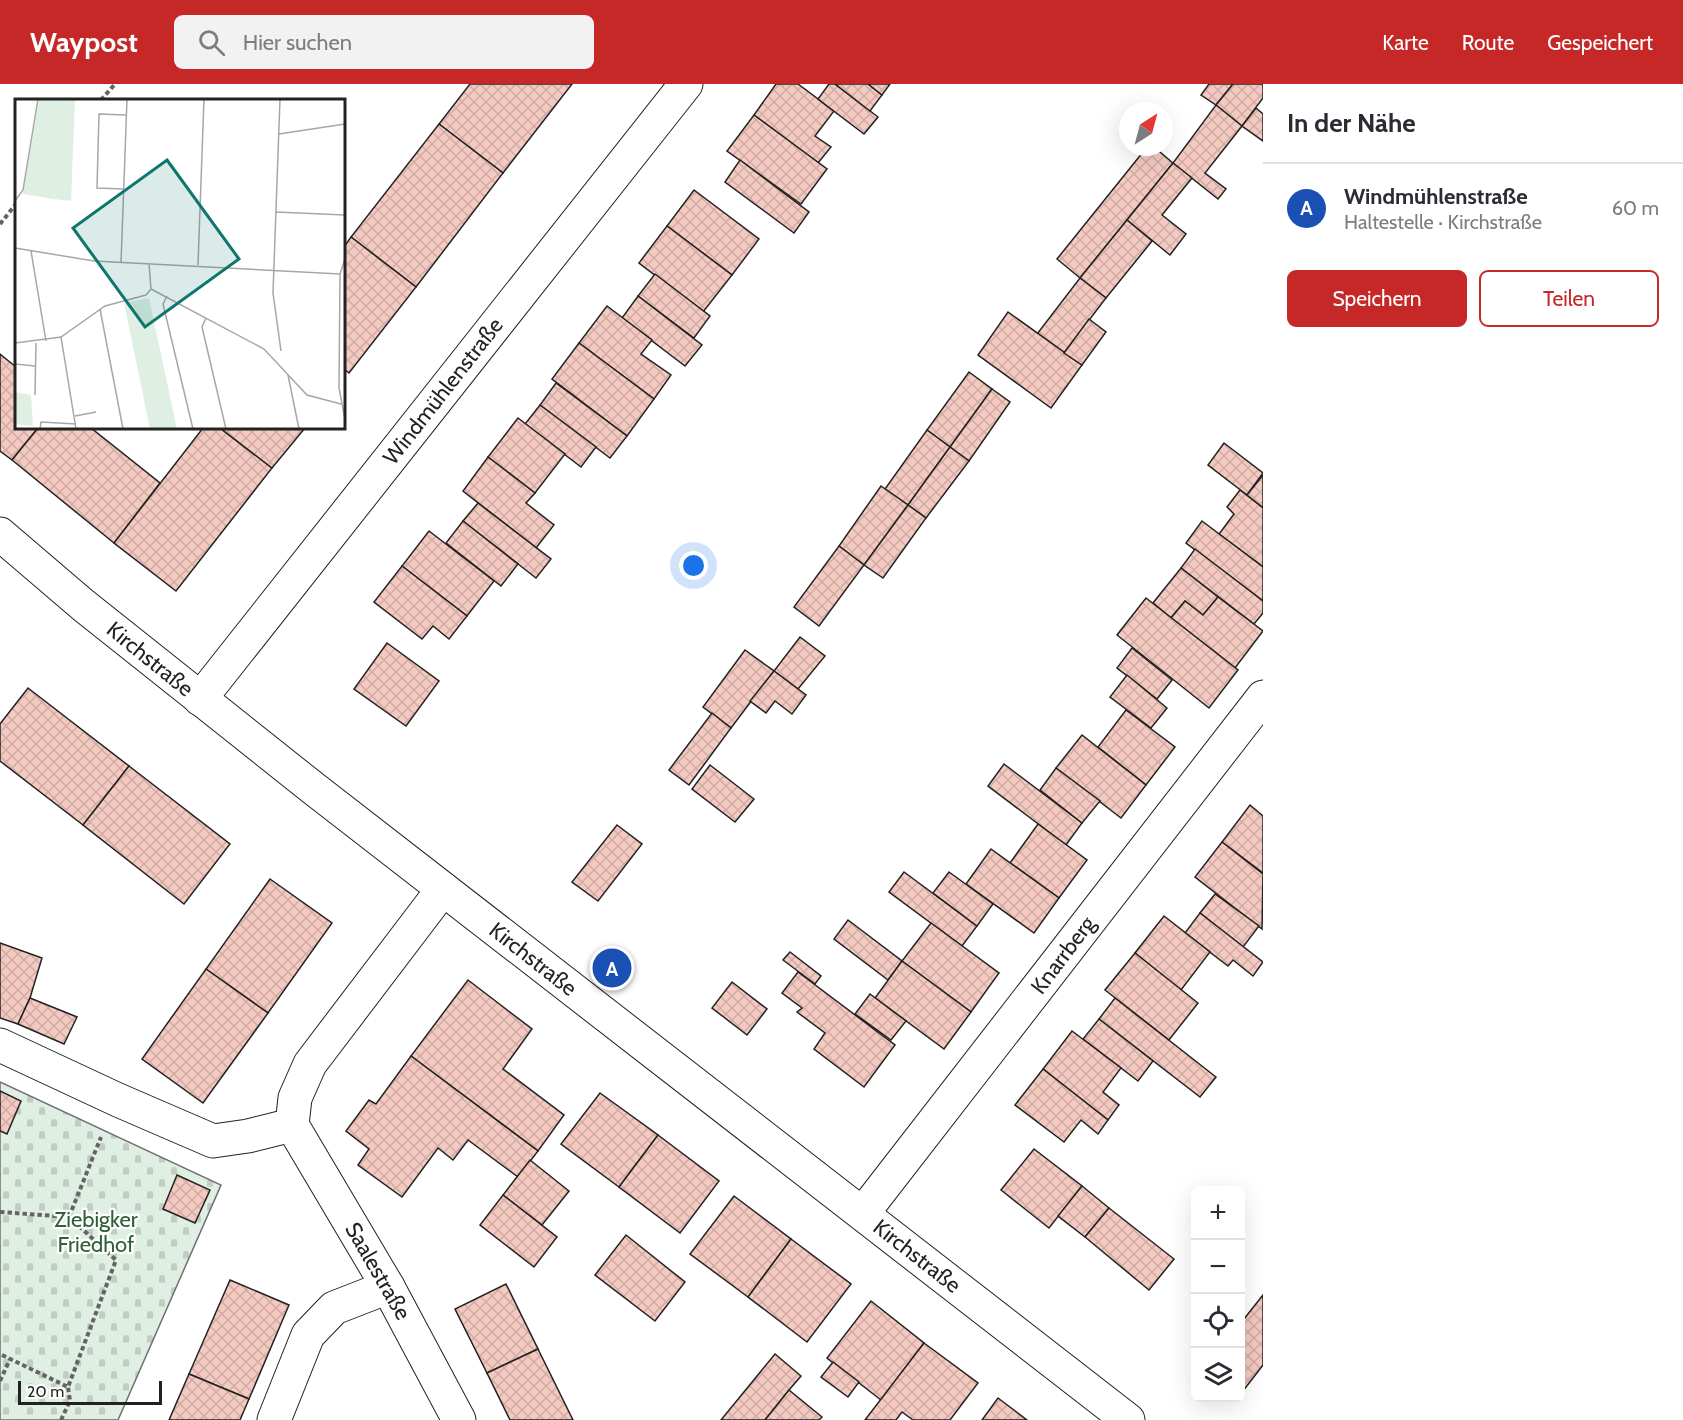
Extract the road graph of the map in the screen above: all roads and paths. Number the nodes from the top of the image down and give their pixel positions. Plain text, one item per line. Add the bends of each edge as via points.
1 (115, 84) edge
2 (686, 84) edge
3 (102, 99) edge
4 (15, 205) edge
5 (0, 224) edge
6 (0, 534) edge
7 (1263, 698) edge
8 (200, 699) junction
9 (443, 889) junction
10 (0, 1045) edge
11 (118, 1100) junction
12 (292, 1125) junction
13 (0, 1212) edge
14 (863, 1213) junction
15 (69, 1217) junction
16 (388, 1287) junction
17 (0, 1354) edge
18 (10, 1359) junction
19 (0, 1381) edge
20 (68, 1388) junction
21 (61, 1420) edge
22 (274, 1420) edge
23 (459, 1420) edge
24 (1128, 1420) edge

1 - 3 path
2 - 8 street, Windmühlenstraße
4 - 5 path
6 - 8 street, Kirchstraße
7 - 14 street, Knarrberg
8 - 9 street, Kirchstraße
9 - 12 street via 310,1064 295,1098
9 - 14 street, Kirchstraße
10 - 11 street
11 - 12 street via 213,1141
11 - 15 path
12 - 16 street, Saalestraße
13 - 15 path
14 - 24 street, Kirchstraße
15 - 20 path via 116,1260
16 - 22 street via 334,1308 308,1335
16 - 23 street, Saalestraße
17 - 18 path
18 - 19 path
18 - 20 path
20 - 21 path via 70,1401

